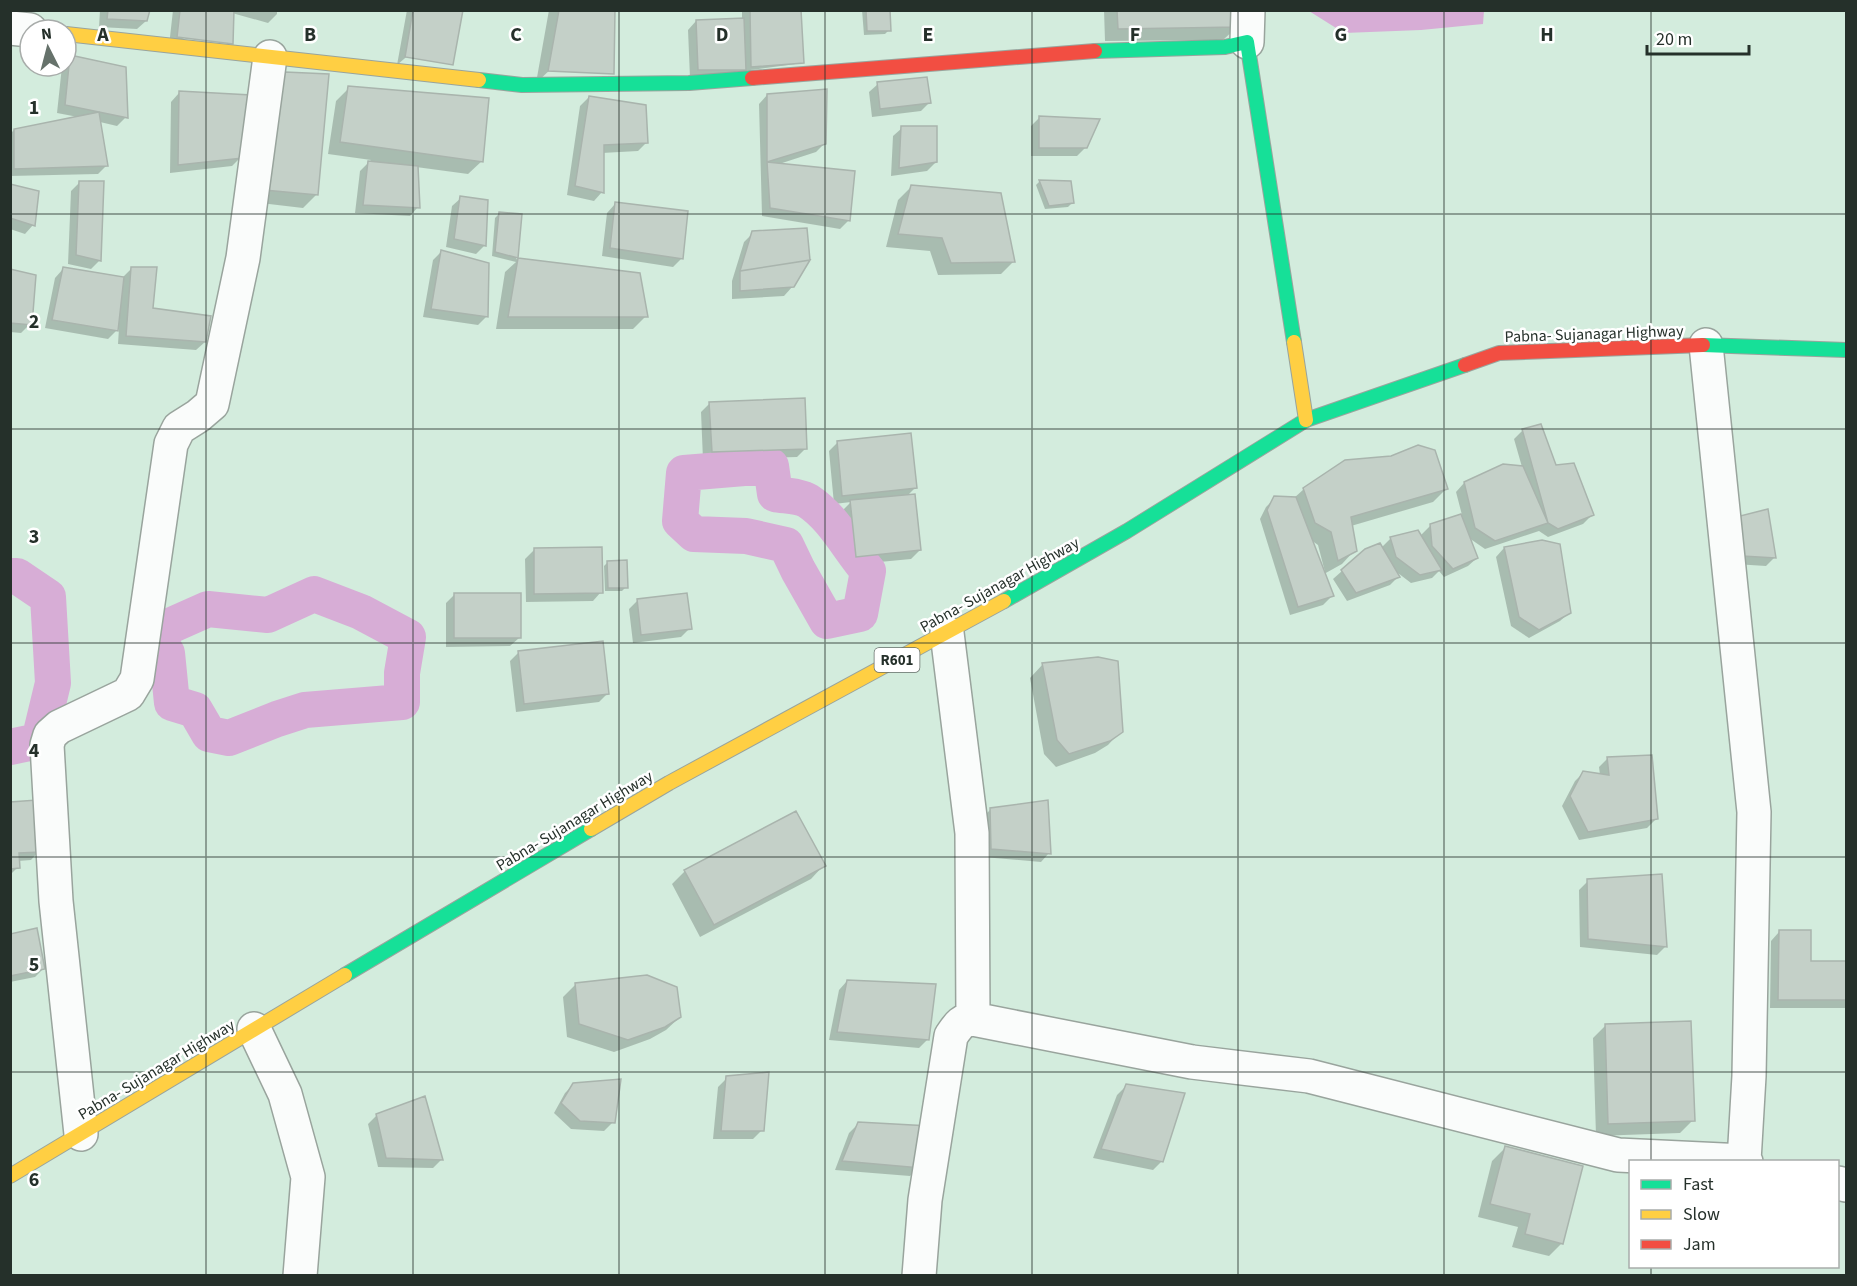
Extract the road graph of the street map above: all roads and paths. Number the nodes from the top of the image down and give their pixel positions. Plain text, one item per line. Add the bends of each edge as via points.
1 (1247, 26) edge
2 (78, 35) edge
3 (270, 57) junction
4 (1706, 345) junction
5 (1846, 350) edge
6 (1306, 420) junction
7 (947, 633) junction
8 (973, 1019) junction
9 (254, 1029) junction
10 (81, 1134) junction
11 (1724, 1160) edge
12 (1745, 1160) edge
13 (10, 1176) edge
14 (300, 1275) edge
15 (919, 1275) edge

1 - 3 main road via 1225,47 1104,50 689,83 522,85
1 - 6 main road
2 - 3 main road
3 - 10 street via 243,258 212,404 179,428 171,444 137,679 128,694 59,727 50,735 47,745 56,901
4 - 5 main road, Pabna- Sujanagar Highway / R601
4 - 6 main road, Pabna- Sujanagar Highway / R601 via 1499,353
4 - 12 street via 1754,812
6 - 7 main road, Pabna- Sujanagar Highway / R601 via 1127,531
7 - 8 street via 972,833
7 - 9 main road, Pabna- Sujanagar Highway / R601 via 669,783
8 - 11 street via 1192,1062 1309,1076 1618,1155
8 - 15 street via 959,1024 951,1036 925,1200
9 - 10 main road, Pabna- Sujanagar Highway / R601
9 - 14 street via 285,1094 308,1177
10 - 13 main road, Pabna- Sujanagar Highway / R601

